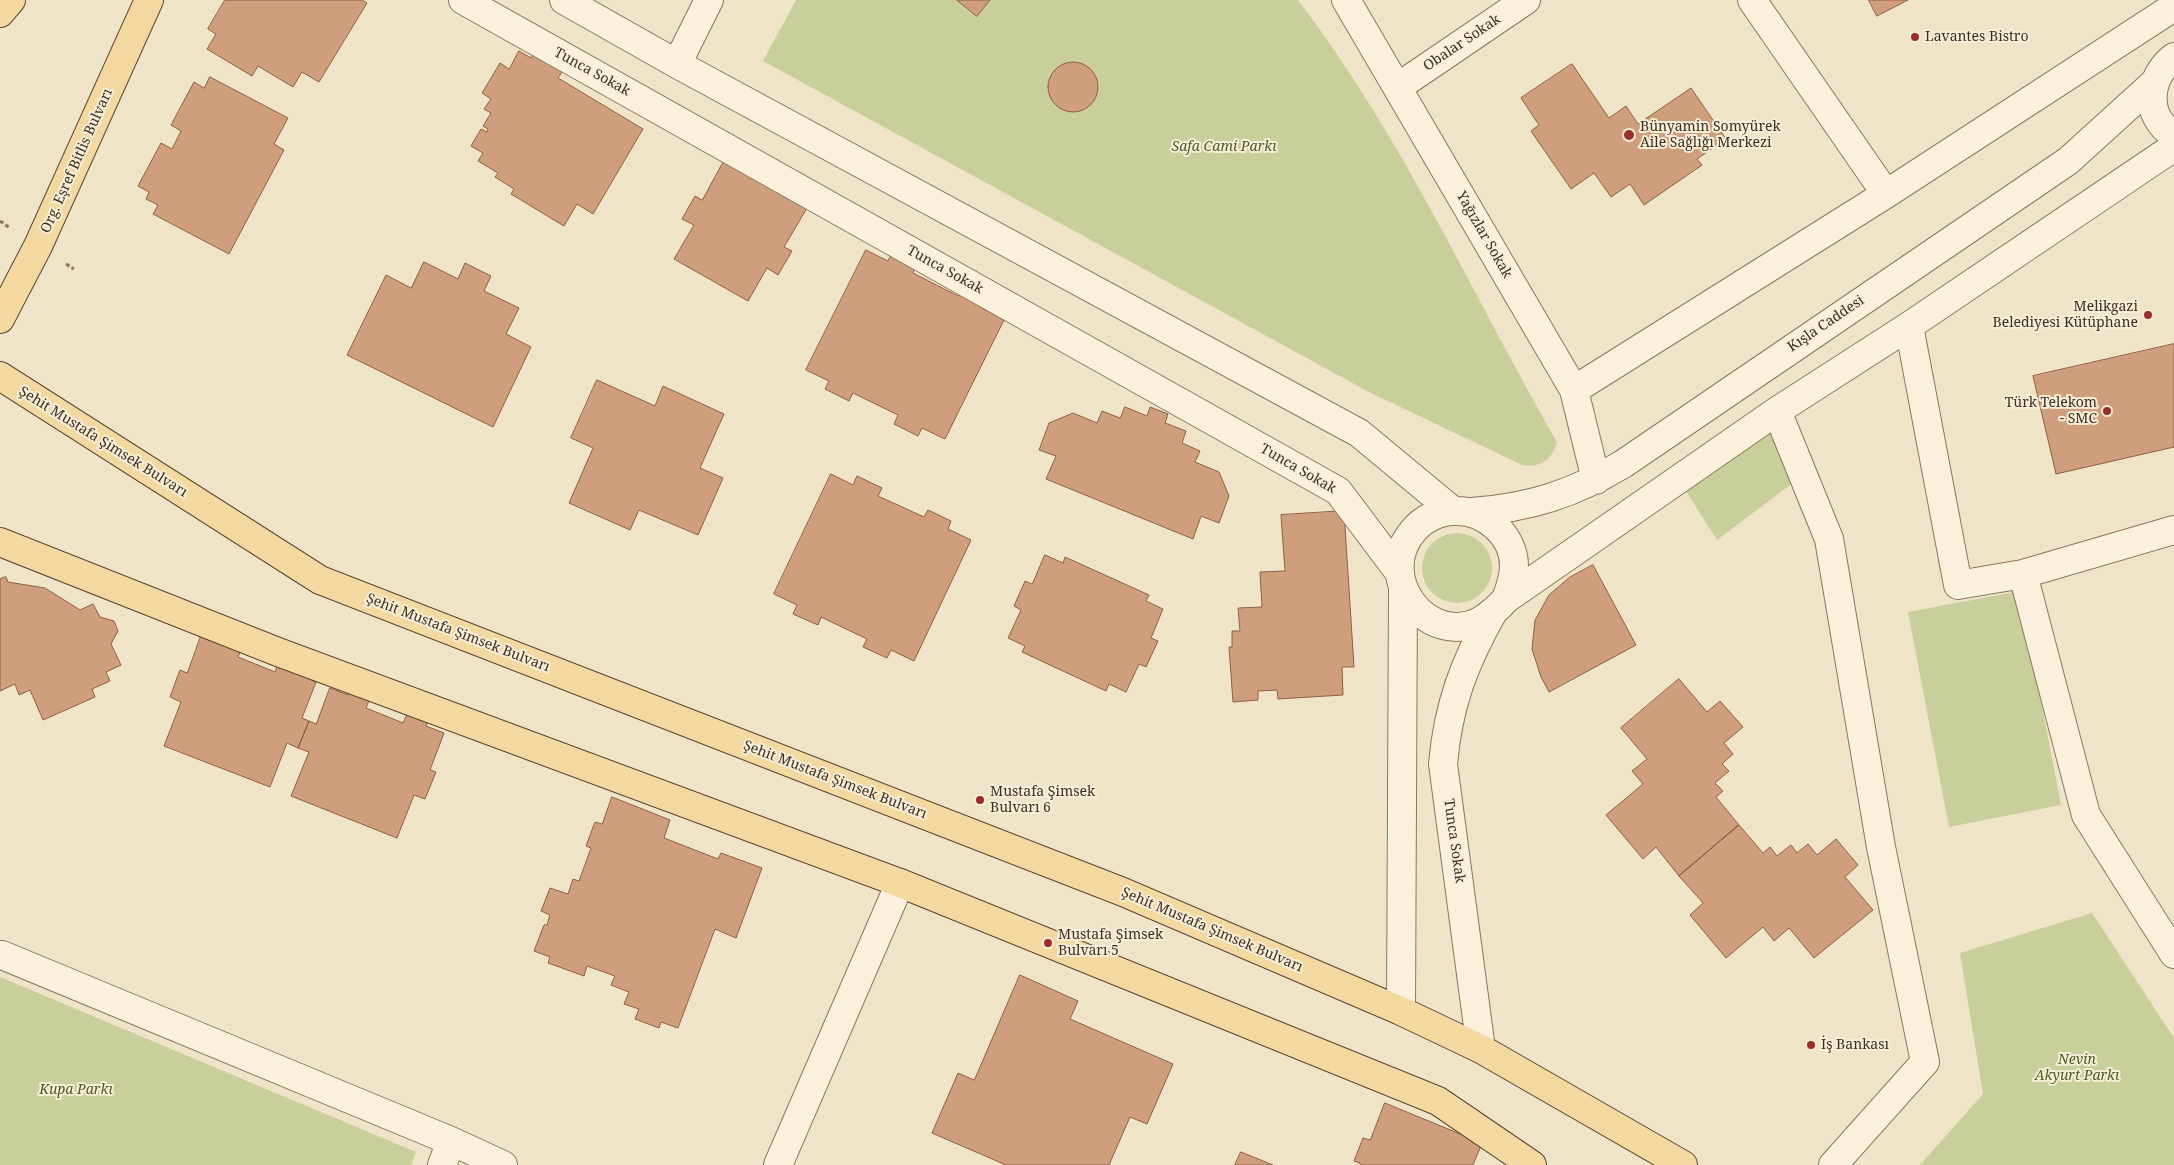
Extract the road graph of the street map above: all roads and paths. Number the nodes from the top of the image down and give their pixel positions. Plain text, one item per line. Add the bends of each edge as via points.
1 (11, 0) edge
2 (149, 0) edge
3 (463, 0) edge
4 (564, 0) edge
5 (709, 0) edge
6 (1346, 0) edge
7 (1526, 0) edge
8 (1752, 0) edge
9 (2170, 13) edge
10 (0, 14) edge
11 (2174, 58) edge
12 (678, 64) junction
13 (2154, 83) junction
14 (1398, 86) junction
15 (2174, 135) edge
16 (2174, 147) edge
17 (1886, 194) junction
18 (0, 319) edge
19 (1909, 326) junction
20 (0, 376) edge
21 (1574, 390) junction
22 (1777, 412) junction
23 (1596, 480) junction
24 (1462, 511) junction
25 (2174, 530) edge
26 (0, 542) edge
27 (2023, 574) junction
28 (1401, 581) junction
29 (1500, 606) junction
30 (900, 883) junction
31 (2174, 954) edge
32 (2, 956) dead end
33 (1400, 1011) junction
34 (1481, 1049) junction
35 (446, 1153) edge
36 (503, 1165) edge
37 (778, 1165) edge
38 (1532, 1165) edge
39 (1683, 1165) edge
40 (1833, 1165) edge

1 - 10 main road
2 - 18 main road, Org. Eşref Bitlis Bulvarı via 38,246
3 - 28 street, Tunca Sokak via 1338,491
4 - 12 street
5 - 12 street
6 - 14 street, Yağızlar Sokak
7 - 14 street, Obalar Sokak
8 - 17 street
9 - 17 street
11 - 13 street, Kışla Caddesi via 2162,68
12 - 24 street via 1360,433
13 - 15 street via 2152,98 2156,114
13 - 23 street, Kışla Caddesi via 2068,161
14 - 21 street, Yağızlar Sokak
16 - 19 street
17 - 21 street
19 - 22 street
19 - 27 street via 1958,585
20 - 33 main road, Şehit Mustafa Şimsek Bulvarı via 320,580 1123,892
21 - 23 street, Yağızlar Sokak
22 - 29 street
22 - 40 street via 1829,539 1881,847 1925,1062
23 - 24 street, Kışla Caddesi via 1537,503 1504,510
24 - 28 street via 1435,515 1420,524 1408,538 1401,554
24 - 29 street via 1487,519 1510,547 1514,565 1512,582
25 - 27 street
26 - 30 main road via 278,652
27 - 31 street via 2086,815
28 - 29 street via 1413,605 1426,617 1442,624 1460,626 1478,622
28 - 33 street
29 - 34 street, Tunca Sokak via 1474,646 1459,682 1443,764
30 - 37 street
30 - 38 main road via 1438,1101
32 - 35 street
33 - 34 main road, Şehit Mustafa Şimsek Bulvarı
34 - 39 main road, Şehit Mustafa Şimsek Bulvarı
35 - 36 street

